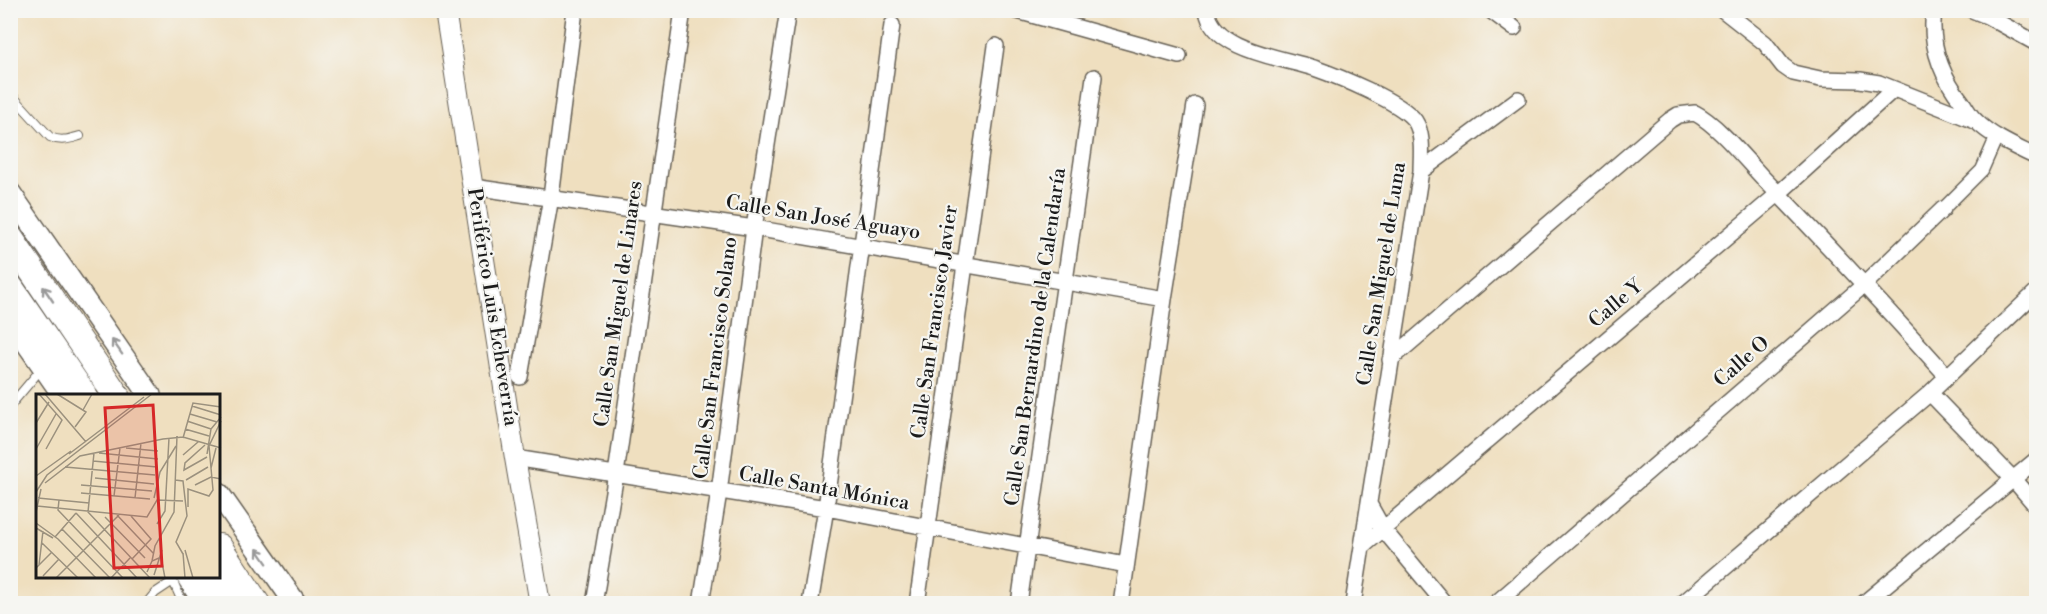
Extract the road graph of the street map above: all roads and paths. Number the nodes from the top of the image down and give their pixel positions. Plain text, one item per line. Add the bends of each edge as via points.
1 (445, 10) edge
2 (575, 10) edge
3 (683, 10) edge
4 (788, 10) edge
5 (1014, 10) edge
6 (1207, 10) edge
7 (1490, 10) edge
8 (1723, 10) edge
9 (1934, 10) edge
10 (1972, 10) edge
11 (892, 25) dead end
12 (1514, 28) dead end
13 (2037, 43) edge
14 (996, 46) dead end
15 (1179, 56) dead end
16 (1094, 76) dead end
17 (1894, 89) junction
18 (10, 93) edge
19 (1518, 99) dead end
20 (1195, 105) dead end
21 (1975, 121) junction
22 (80, 136) dead end
23 (1997, 136) junction
24 (2037, 157) edge
25 (1421, 171) junction
26 (473, 187) junction
27 (10, 193) edge
28 (1779, 194) junction
29 (551, 197) junction
30 (1943, 209) joint
31 (653, 213) junction
32 (754, 228) junction
33 (10, 238) edge
34 (861, 246) junction
35 (965, 264) junction
36 (1064, 280) junction
37 (1865, 284) junction
38 (10, 287) edge
39 (2037, 292) edge
40 (1164, 299) junction
41 (10, 319) edge
42 (1390, 360) junction
43 (43, 366) junction
44 (520, 376) dead end
45 (1947, 376) junction
46 (1930, 393) junction
47 (62, 394) edge
48 (83, 394) edge
49 (115, 394) edge
50 (149, 394) edge
51 (10, 406) edge
52 (515, 458) junction
53 (2037, 460) edge
54 (616, 474) junction
55 (2014, 480) junction
56 (719, 492) junction
57 (220, 495) edge
58 (1369, 504) junction
59 (2037, 506) edge
60 (826, 508) junction
61 (927, 528) junction
62 (1383, 529) junction
63 (1028, 547) junction
64 (1362, 547) junction
65 (220, 548) edge
66 (1126, 565) junction
67 (178, 578) edge
68 (211, 578) edge
69 (146, 603) edge
70 (183, 603) edge
71 (205, 603) edge
72 (229, 603) edge
73 (257, 603) edge
74 (296, 603) edge
75 (540, 603) edge
76 (594, 603) edge
77 (701, 603) edge
78 (810, 603) edge
79 (917, 603) edge
80 (1019, 603) edge
81 (1121, 603) edge
82 (1353, 603) edge
83 (1445, 603) edge
84 (1495, 603) edge
85 (1682, 603) edge
86 (1863, 603) edge

1 - 26 street, Periférico Luis Echeverría
2 - 29 street
3 - 31 street, Calle San Miguel de Linares
4 - 32 street, Calle San Francisco Solano
5 - 15 street
6 - 25 street, Calle San Miguel de Luna via 1216,30 1244,47 1316,68 1401,108 1415,121 1422,150
7 - 12 street
8 - 17 street via 1765,43 1793,73 1820,79 1879,82
9 - 21 street via 1937,59 1947,83
10 - 13 street
11 - 34 street
14 - 35 street, Calle San Francisco Javier
16 - 36 street, Calle San Bernardino de la Calendaría
17 - 21 street
17 - 28 street, Calle Y
18 - 22 lane via 50,137 66,140
19 - 25 street
20 - 40 street
21 - 23 street
23 - 24 street
23 - 30 street, Calle O via 1982,170
25 - 42 street, Calle San Miguel de Luna
26 - 29 street, Calle San José Aguayo
26 - 52 street, Periférico Luis Echeverría
50 -> 27 main road
28 - 37 street
28 - 42 street via 1702,116 1678,115
28 - 62 street, Calle Y
29 - 31 street, Calle San José Aguayo
29 - 44 street
30 - 37 street, Calle O
31 - 32 street, Calle San José Aguayo
31 - 54 street, Calle San Miguel de Linares
32 - 34 street, Calle San José Aguayo
32 - 56 street, Calle San Francisco Solano
49 -> 33 highway
34 - 35 street, Calle San José Aguayo
34 - 60 street
35 - 36 street, Calle San José Aguayo
35 - 61 street, Calle San Francisco Javier
36 - 40 street, Calle San José Aguayo
36 - 63 street, Calle San Bernardino de la Calendaría
37 - 45 street
37 - 84 street, Calle O
38 - 48 highway
39 - 45 street
40 - 66 street
41 - 43 main road
42 - 58 street, Calle San Miguel de Luna
43 - 47 main road
43 - 51 lane
45 - 46 street
46 - 55 street
46 - 85 street
52 - 54 street, Calle Santa Mónica
52 - 75 street, Periférico Luis Echeverría
53 - 55 street
54 - 56 street, Calle Santa Mónica
54 - 76 street, Calle San Miguel de Linares
55 - 59 street
55 - 86 street
56 - 60 street, Calle Santa Mónica
56 - 77 street, Calle San Francisco Solano
74 -> 57 main road
58 - 62 street
58 - 64 street, Calle San Miguel de Luna
60 - 61 street, Calle Santa Mónica
60 - 78 street
61 - 63 street, Calle Santa Mónica
61 - 79 street, Calle San Francisco Javier
62 - 64 street, Calle Y
62 - 83 street
63 - 66 street, Calle Santa Mónica
63 - 80 street, Calle San Bernardino de la Calendaría
64 - 82 street, Calle San Miguel de Luna
65 - 73 highway
66 - 81 street
67 - 69 lane
67 - 70 lane
67 - 71 main road
68 - 72 highway

